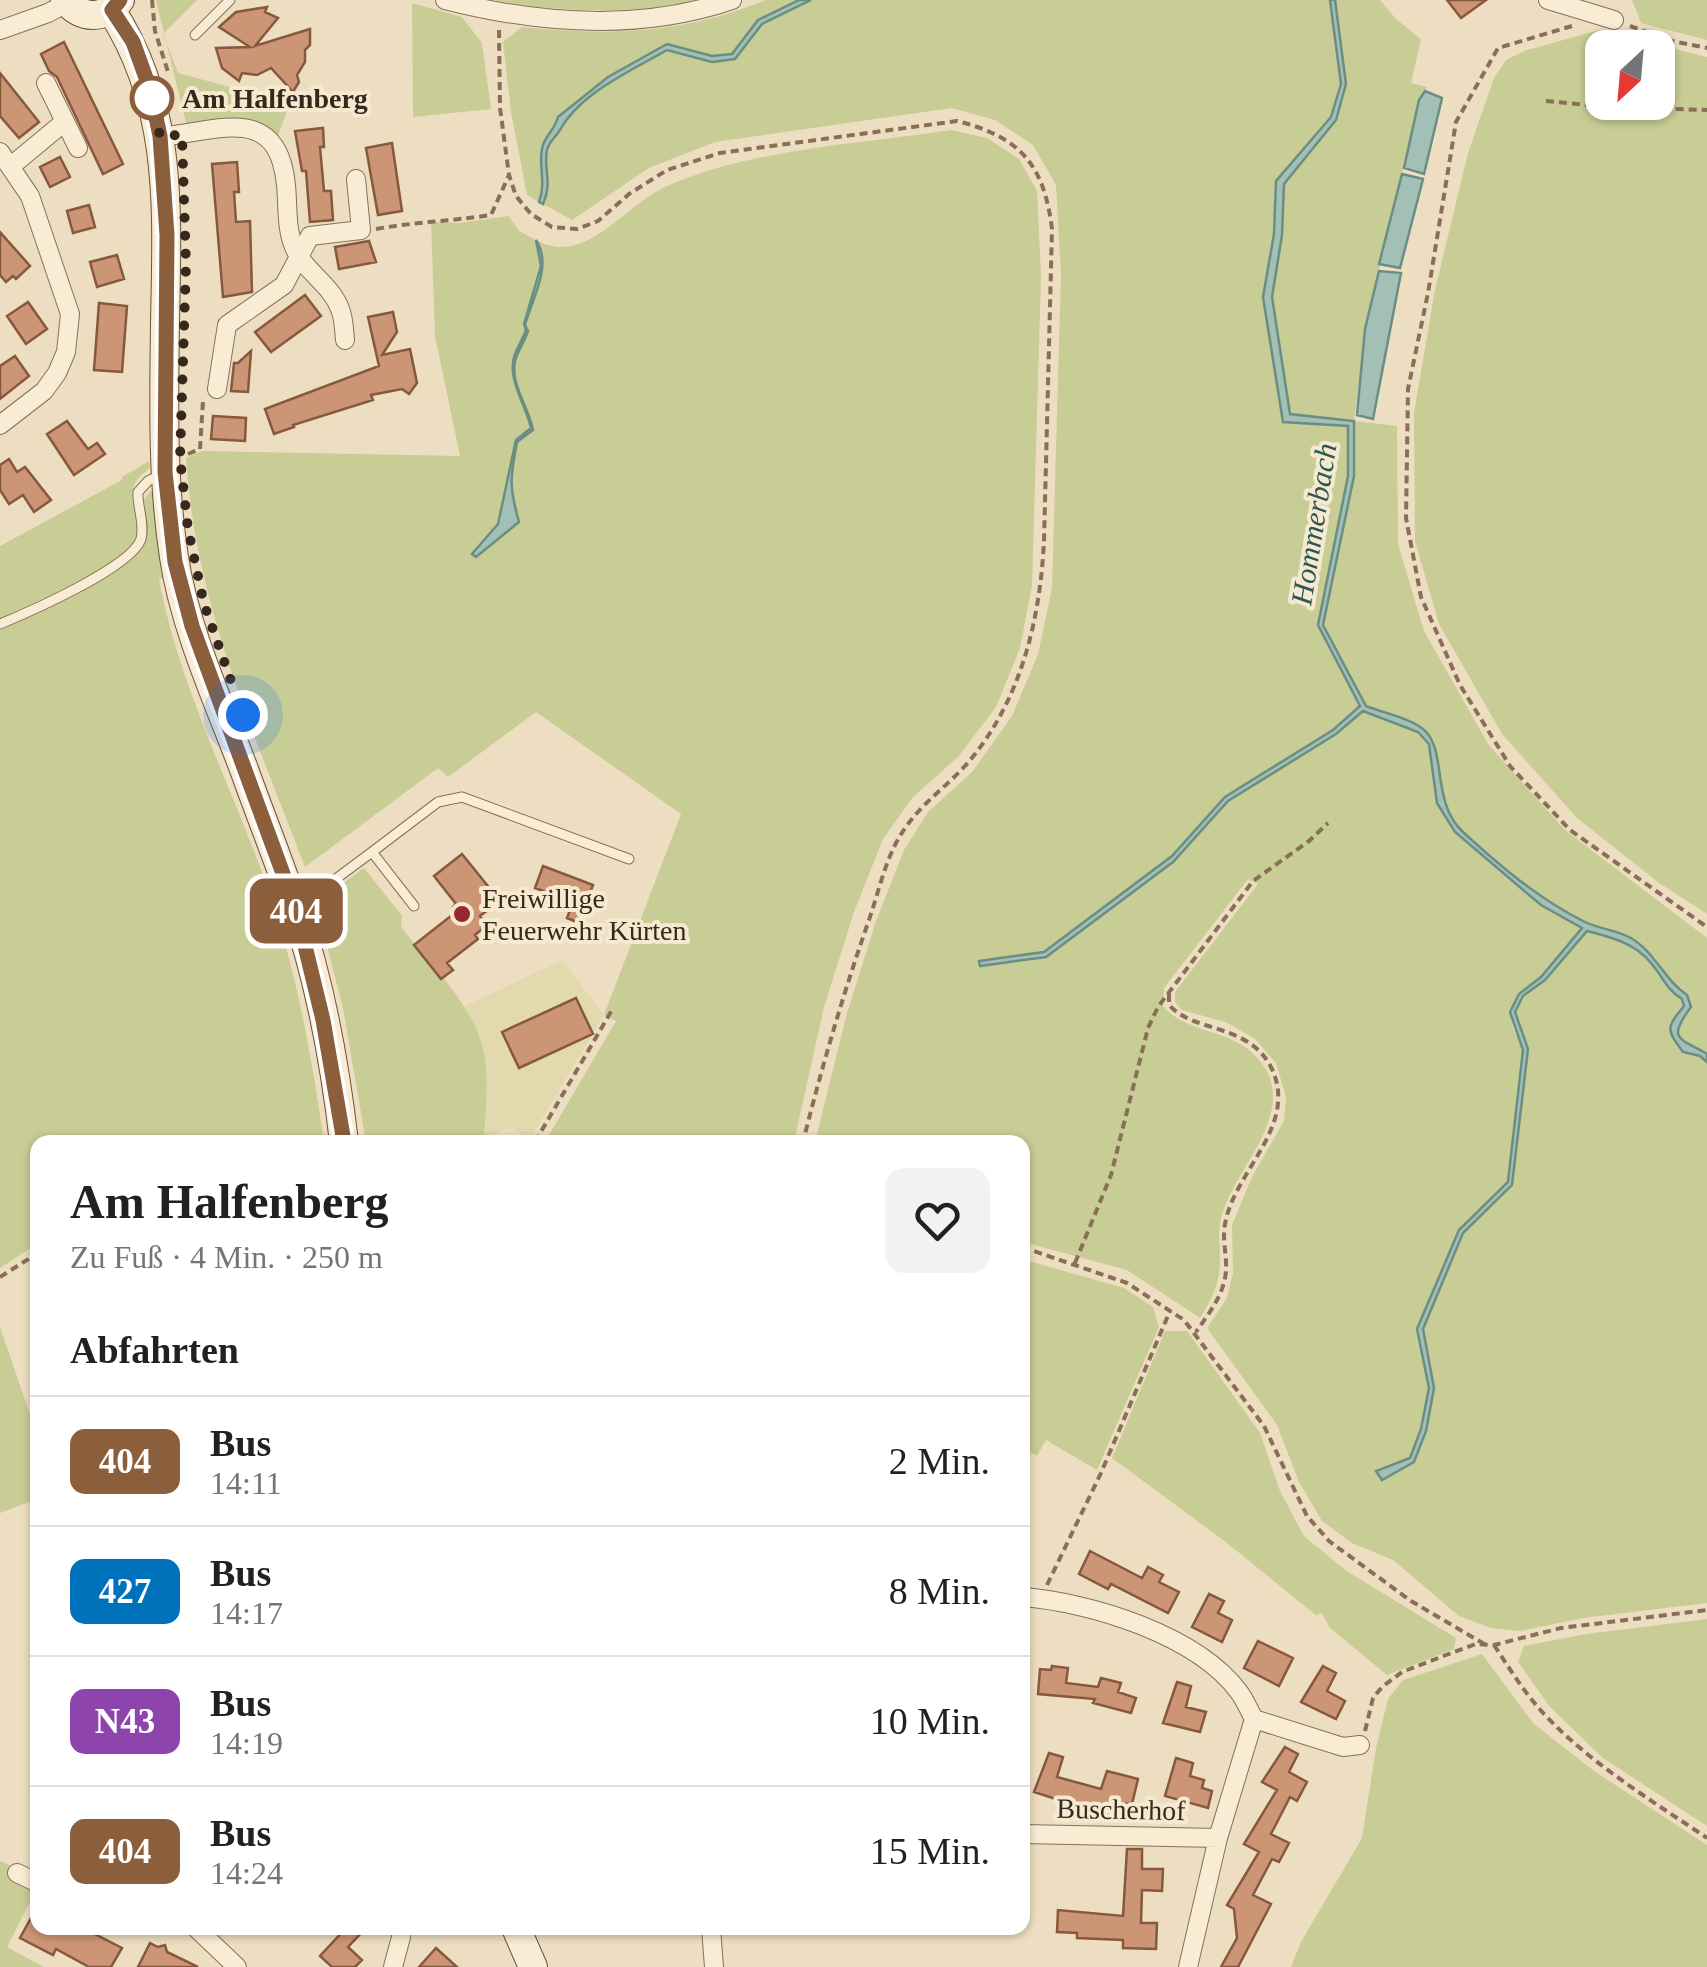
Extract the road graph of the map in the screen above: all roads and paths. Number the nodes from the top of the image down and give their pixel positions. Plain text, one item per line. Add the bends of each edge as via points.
1 (152, 0) edge
2 (230, 0) edge
3 (444, 0) edge
4 (732, 0) edge
5 (1548, 0) edge
6 (66, 1) edge
7 (116, 5) edge
8 (500, 13) junction
9 (1614, 20) junction
10 (0, 30) edge
11 (195, 35) dead end
12 (1707, 48) edge
13 (46, 83) dead end
14 (171, 83) dead end
15 (1546, 100) dead end
16 (1707, 110) edge
17 (63, 124) junction
18 (160, 136) junction
19 (78, 148) dead end
20 (5, 160) edge
21 (509, 176) junction
22 (356, 179) dead end
23 (361, 230) junction
24 (299, 258) junction
25 (345, 340) dead end
26 (217, 390) joint
27 (0, 425) edge
28 (165, 472) junction
29 (0, 624) edge
30 (1328, 823) dead end
31 (372, 852) junction
32 (628, 859) dead end
33 (414, 906) dead end
34 (296, 909) junction
35 (1707, 927) edge
36 (1169, 992) junction
37 (612, 1010) dead end
38 (343, 1135) edge
39 (538, 1135) edge
40 (805, 1135) edge
41 (1030, 1249) edge
42 (30, 1258) edge
43 (1074, 1263) junction
44 (0, 1277) edge
45 (1171, 1310) junction
46 (1196, 1332) junction
47 (1032, 1598) edge
48 (1707, 1610) edge
49 (1486, 1645) junction
50 (1494, 1645) junction
51 (1254, 1719) junction
52 (1360, 1745) joint
53 (1030, 1834) edge
54 (1218, 1838) junction
55 (1707, 1838) edge
56 (17, 1873) dead end
57 (30, 1880) edge
58 (203, 1935) edge
59 (401, 1935) edge
60 (519, 1935) edge
61 (712, 1935) edge
62 (237, 1967) edge
63 (394, 1967) edge
64 (533, 1967) edge
65 (714, 1967) edge
66 (1188, 1967) edge

1 - 14 path
2 - 11 lane
3 - 8 street
4 - 8 street via 668,18 569,21
5 - 9 street
6 - 7 main road via 88,16
6 - 10 street
7 - 18 main road via 150,89
8 - 21 path via 500,108
9 - 12 path
9 - 35 path via 1580,23 1498,48 1456,122 1408,390 1406,518 1422,598 1460,685 1510,766 1570,830
13 - 17 street
15 - 16 path
17 - 19 street
17 - 20 street
18 - 24 street via 234,128 272,140 283,158
18 - 28 main road via 167,235
20 - 27 street via 30,196 70,314 56,373 44,391
21 - 23 path via 491,215
21 - 40 path via 531,214 552,226 578,228 668,170 720,153 957,121 1012,142 1044,188 1052,229 1045,523 1042,587 1028,652 1003,712 894,846
22 - 23 street
23 - 24 street via 310,236
24 - 25 street via 340,309
24 - 26 street via 284,285 227,326
26 - 28 path via 202,400 200,448
28 - 29 lane via 138,492 142,536 132,552
28 - 34 main road via 175,562 192,626
30 - 36 path via 1253,880
31 - 32 lane via 438,802 462,797
31 - 33 lane
31 - 34 lane
34 - 38 main road
36 - 43 path via 1148,1028 1111,1175
36 - 46 path via 1178,1016 1250,1044 1270,1066 1278,1096 1276,1118 1225,1224 1220,1296
37 - 39 path
41 - 43 path
42 - 44 path
43 - 45 path via 1127,1283
45 - 46 path
45 - 47 path via 1100,1473
46 - 49 path via 1264,1426 1306,1516 1329,1541
47 - 51 street via 1100,1610 1170,1638 1218,1670
48 - 50 path via 1561,1628
49 - 50 path
49 - 52 path via 1392,1677 1373,1698
50 - 55 path via 1546,1716 1598,1764
51 - 52 street via 1343,1746
51 - 54 street, Buscherhof
53 - 54 street, Buscherhof
54 - 66 street, Buscherhof
56 - 57 street
58 - 62 street
59 - 63 street
60 - 64 main road
61 - 65 street

